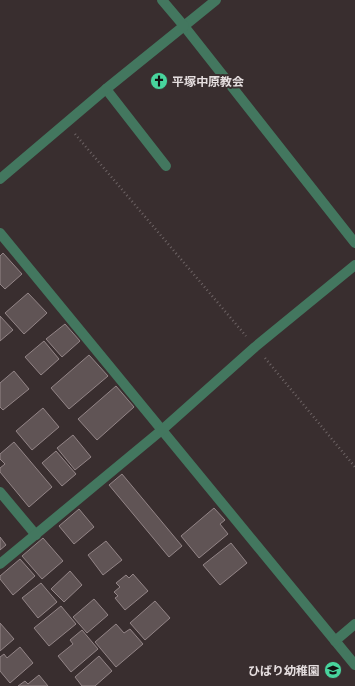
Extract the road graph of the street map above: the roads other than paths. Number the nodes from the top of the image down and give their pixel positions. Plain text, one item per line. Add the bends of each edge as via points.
1 (162, 0) edge
2 (216, 0) edge
3 (184, 26) junction
4 (106, 89) junction
5 (166, 166) dead end
6 (0, 179) edge
7 (0, 233) edge
8 (355, 243) edge
9 (355, 265) edge
10 (162, 429) junction
11 (0, 492) edge
12 (36, 534) junction
13 (0, 564) edge
14 (355, 624) edge
15 (335, 641) junction
16 (355, 665) edge

1 - 3 street
2 - 3 street
3 - 4 street
3 - 8 street
4 - 5 street
4 - 6 street
7 - 10 street
9 - 10 street via 255,347
10 - 12 street
10 - 15 street
11 - 12 street
12 - 13 street
14 - 15 street
15 - 16 street

